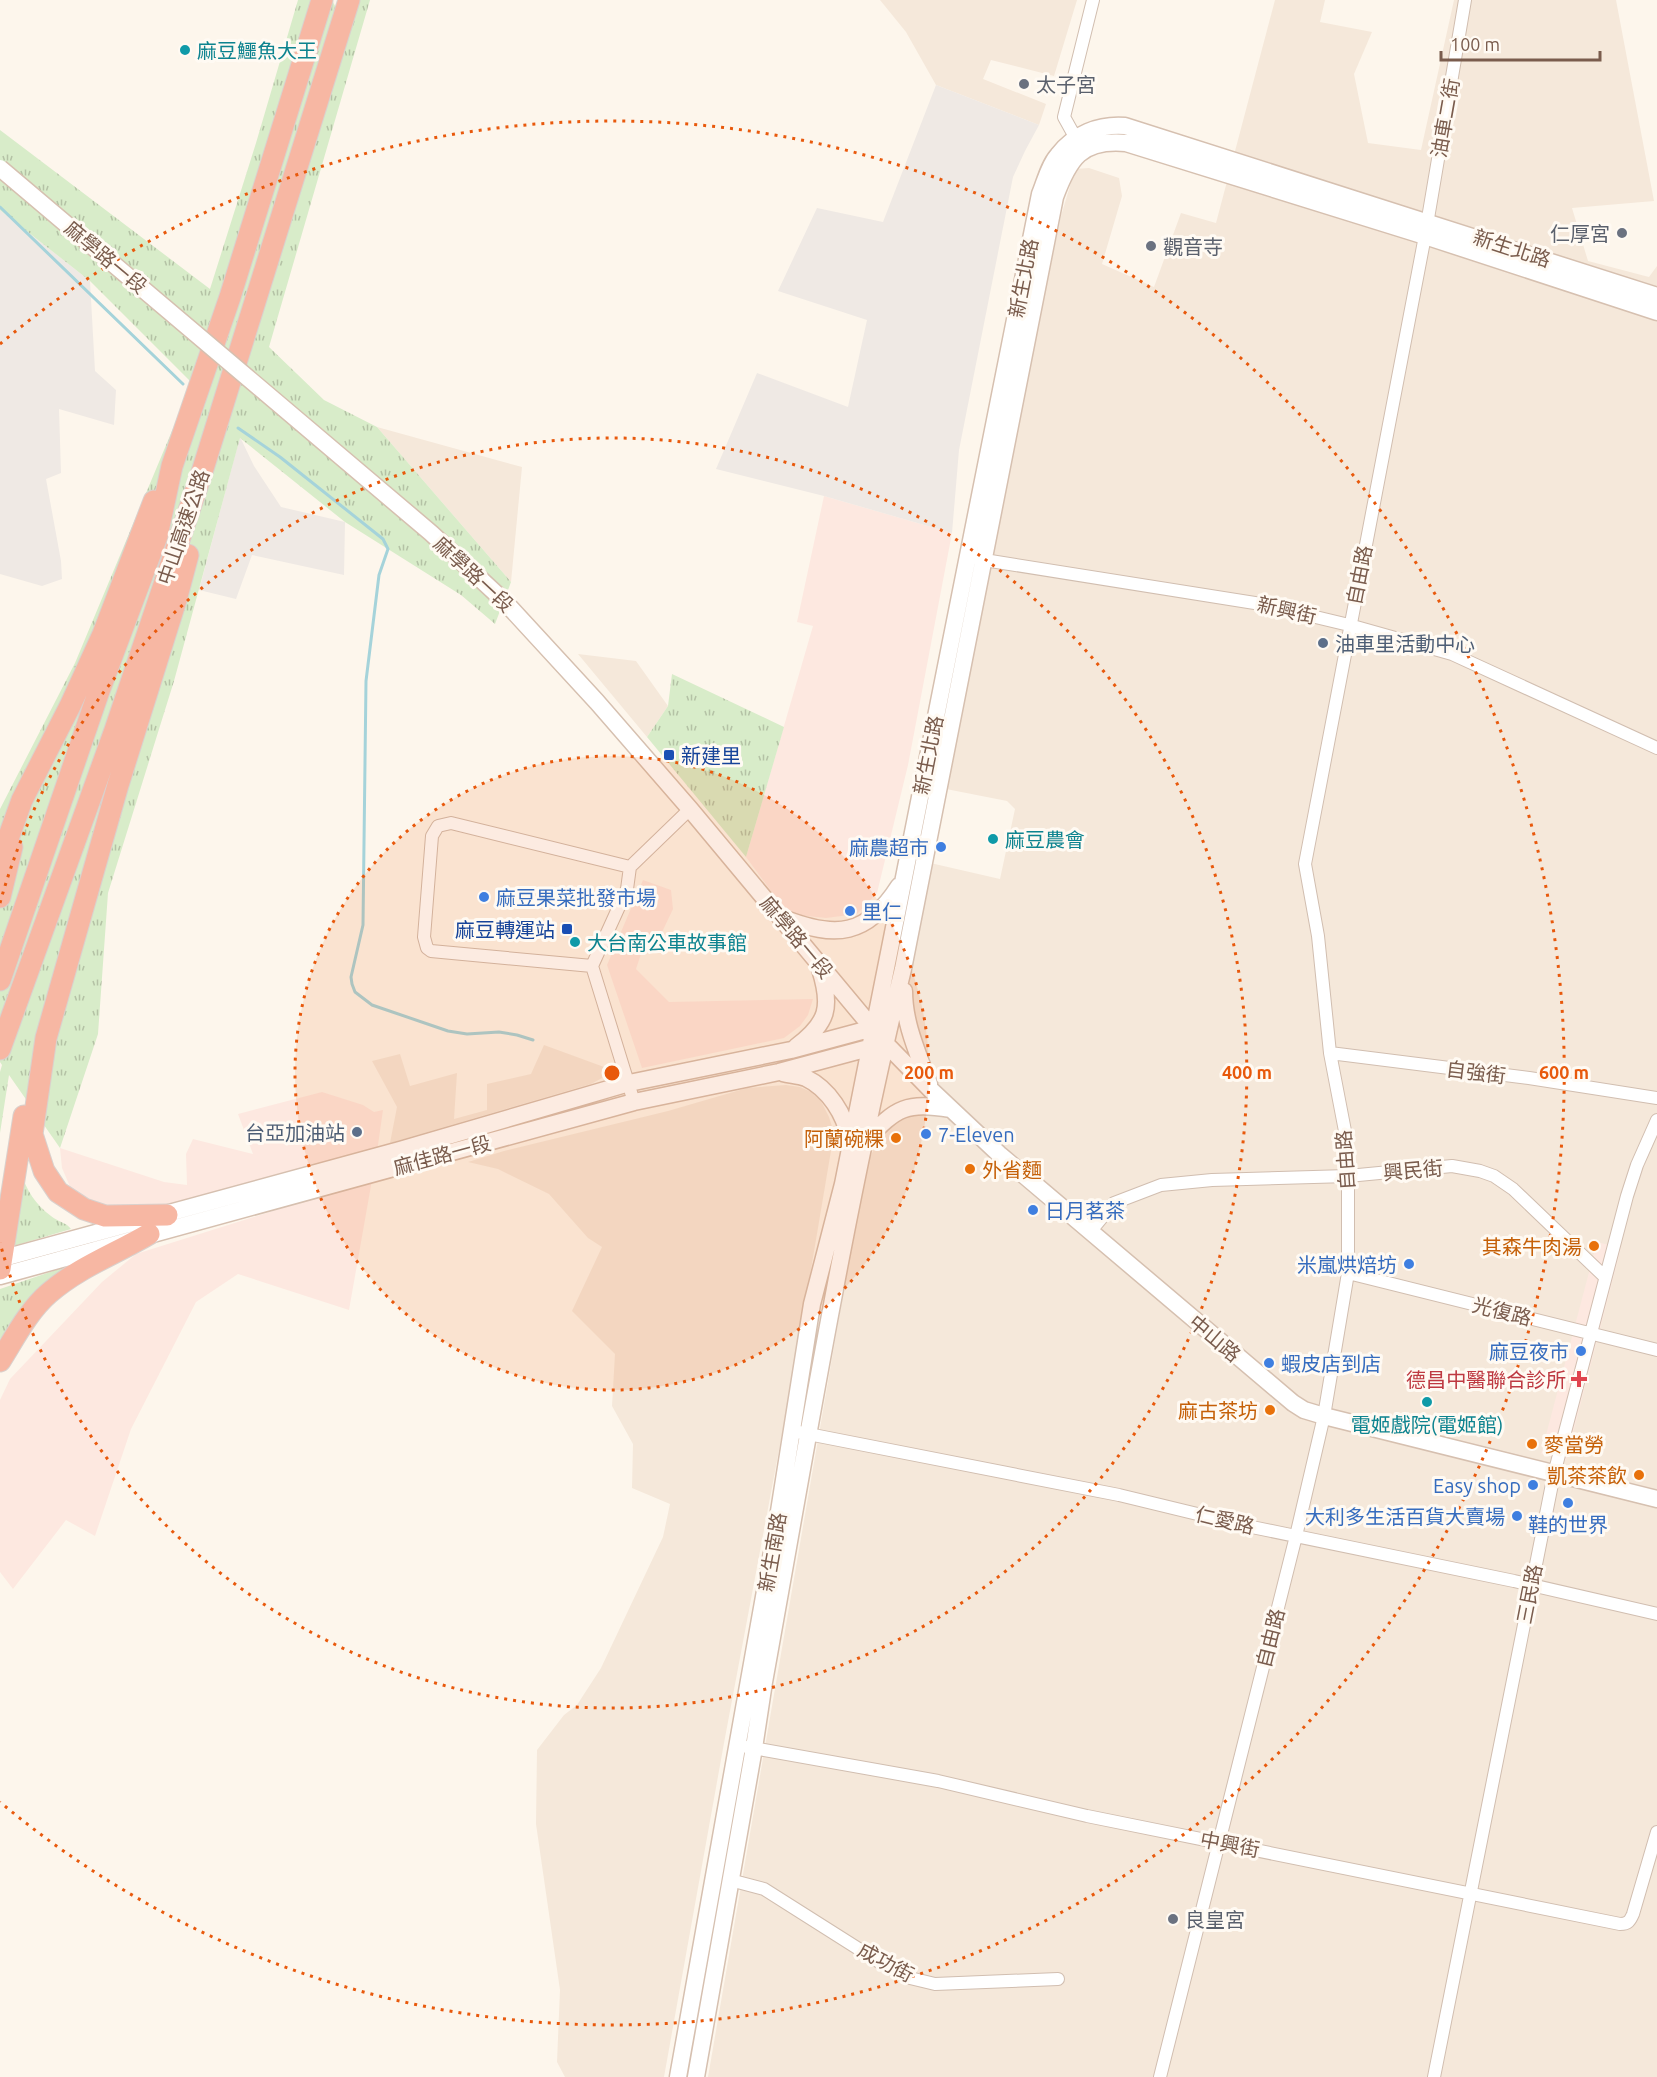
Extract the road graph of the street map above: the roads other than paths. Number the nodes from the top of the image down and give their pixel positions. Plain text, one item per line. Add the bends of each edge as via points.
1 (322, 0) edge
2 (349, 0) edge
3 (1093, 0) edge
4 (1465, 0) edge
5 (1079, 144) junction
6 (0, 168) edge
7 (1426, 228) junction
8 (1657, 296) edge
9 (1657, 312) edge
10 (172, 466) junction
11 (202, 472) junction
12 (975, 558) junction
13 (1349, 625) junction
14 (1657, 748) edge
15 (22, 800) junction
16 (690, 809) junction
17 (0, 861) edge
18 (630, 867) junction
19 (904, 878) junction
20 (0, 897) edge
21 (781, 917) junction
22 (818, 963) junction
23 (592, 966) junction
24 (903, 969) junction
25 (0, 980) edge
26 (873, 1028) junction
27 (46, 1038) junction
28 (885, 1043) junction
29 (869, 1048) junction
30 (0, 1049) edge
31 (791, 1050) junction
32 (1330, 1053) junction
33 (779, 1072) junction
34 (629, 1083) junction
35 (931, 1090) junction
36 (1657, 1098) edge
37 (634, 1102) junction
38 (951, 1109) junction
39 (1657, 1120) edge
40 (858, 1143) junction
41 (1348, 1176) junction
42 (167, 1215) junction
43 (1089, 1232) junction
44 (149, 1234) junction
45 (0, 1259) edge
46 (0, 1269) edge
47 (1348, 1273) junction
48 (0, 1276) edge
49 (1605, 1277) junction
50 (1590, 1333) junction
51 (1657, 1350) edge
52 (0, 1361) edge
53 (1324, 1416) junction
54 (801, 1433) junction
55 (1554, 1474) junction
56 (1657, 1499) edge
57 (1296, 1536) junction
58 (1531, 1585) junction
59 (1657, 1614) edge
60 (746, 1746) junction
61 (1657, 1832) edge
62 (1219, 1842) junction
63 (730, 1880) junction
64 (1469, 1893) junction
65 (1058, 1979) dead end
66 (678, 2077) edge
67 (696, 2077) edge
68 (1160, 2077) edge
69 (1434, 2077) edge

1 - 10 highway, 中山高速公路 via 230,297
2 - 11 highway, 中山高速公路
3 - 5 street via 1064,117
4 - 7 street, 油車二街
5 - 7 main road, 新生北路 via 1092,129 1125,126
5 - 12 main road, 新生北路 via 1057,156 1040,194
6 - 16 main road, 麻學路一段, bridge via 430,533 504,601
7 - 8 main road, 新生北路
7 - 9 main road, 新生北路
7 - 13 street, 自由路
10 - 15 highway via 150,509 104,634
10 - 25 highway, 中山高速公路 via 157,536 99,691
11 - 27 highway via 196,523 176,600 118,784
11 - 30 highway, 中山高速公路 via 115,730
12 - 13 street, 新興街 via 1261,604
12 - 19 main road, 新生北路
12 - 24 main road, 新生北路
13 - 14 street, 新興街 via 1452,654
13 - 32 street, 自由路 via 1305,864 1318,936
15 - 17 highway
15 - 20 highway
16 - 18 street
16 - 21 main road, 麻學路一段
18 - 23 street via 627,889
18 - 23 street via 451,823 438,826 432,836 424,937 427,948
19 - 21 main road via 872,920 855,928 832,931 806,927
19 - 26 main road, 新生北路
21 - 22 main road, 麻學路一段
22 - 26 main road, 麻學路一段
22 - 31 main road via 826,989 826,1012 810,1037
23 - 34 street
24 - 28 main road, 新生北路
24 - 35 main road via 909,1030
26 - 28 main road, 麻學路一段
26 - 29 main road, 新生南路
26 - 31 main road, 麻佳路一段
27 - 42 highway via 32,1134 44,1171 58,1192 84,1209 105,1216
27 - 45 highway via 24,1116
28 - 29 main road, 麻佳路一段
28 - 35 main road, 中山路
28 - 40 main road, 新生南路
29 - 33 main road, 麻佳路一段
29 - 40 main road, 新生南路
31 - 34 main road, 麻佳路一段
32 - 36 street, 自強街
32 - 41 street, 自由路
33 - 37 main road, 麻佳路一段
33 - 40 main road via 807,1078 835,1103
34 - 37 street
34 - 42 main road, 麻佳路一段
35 - 38 main road, 中山路
37 - 44 main road, 麻佳路一段
38 - 40 main road via 918,1105 903,1108
38 - 43 main road, 中山路
39 - 49 street, 三民路 via 1637,1165
40 - 54 main road, 新生南路
41 - 43 street, 興民街 via 1161,1185 1114,1203
41 - 47 street, 自由路
41 - 49 street, 興民街 via 1452,1166 1494,1176 1514,1189
42 - 45 main road, 麻佳路一段
43 - 53 main road, 中山路 via 1293,1403
44 - 48 main road, 麻佳路一段
44 - 52 highway via 83,1268 47,1294
45 - 46 highway
47 - 50 street, 光復路
47 - 53 street, 自由路
49 - 50 street, 三民路
50 - 51 street, 光復路
50 - 55 street, 三民路
53 - 55 main road, 中山路
53 - 57 street, 自由路
54 - 57 street, 仁愛路 via 1119,1495
54 - 60 main road, 新生南路 via 764,1682
55 - 56 main road, 中山路
55 - 58 street, 三民路
57 - 58 street, 仁愛路
57 - 62 street, 自由路
58 - 59 street, 仁愛路
58 - 64 street, 三民路
60 - 62 street, 中興街 via 938,1781
60 - 63 main road, 新生南路
60 - 66 main road, 新生南路
61 - 64 street, 中興街 via 1633,1914 1626,1924
62 - 64 street, 中興街
62 - 68 street, 自由路
63 - 65 street, 成功街 via 764,1889 910,1978 935,1984
63 - 67 main road, 新生南路
64 - 69 street, 三民路

